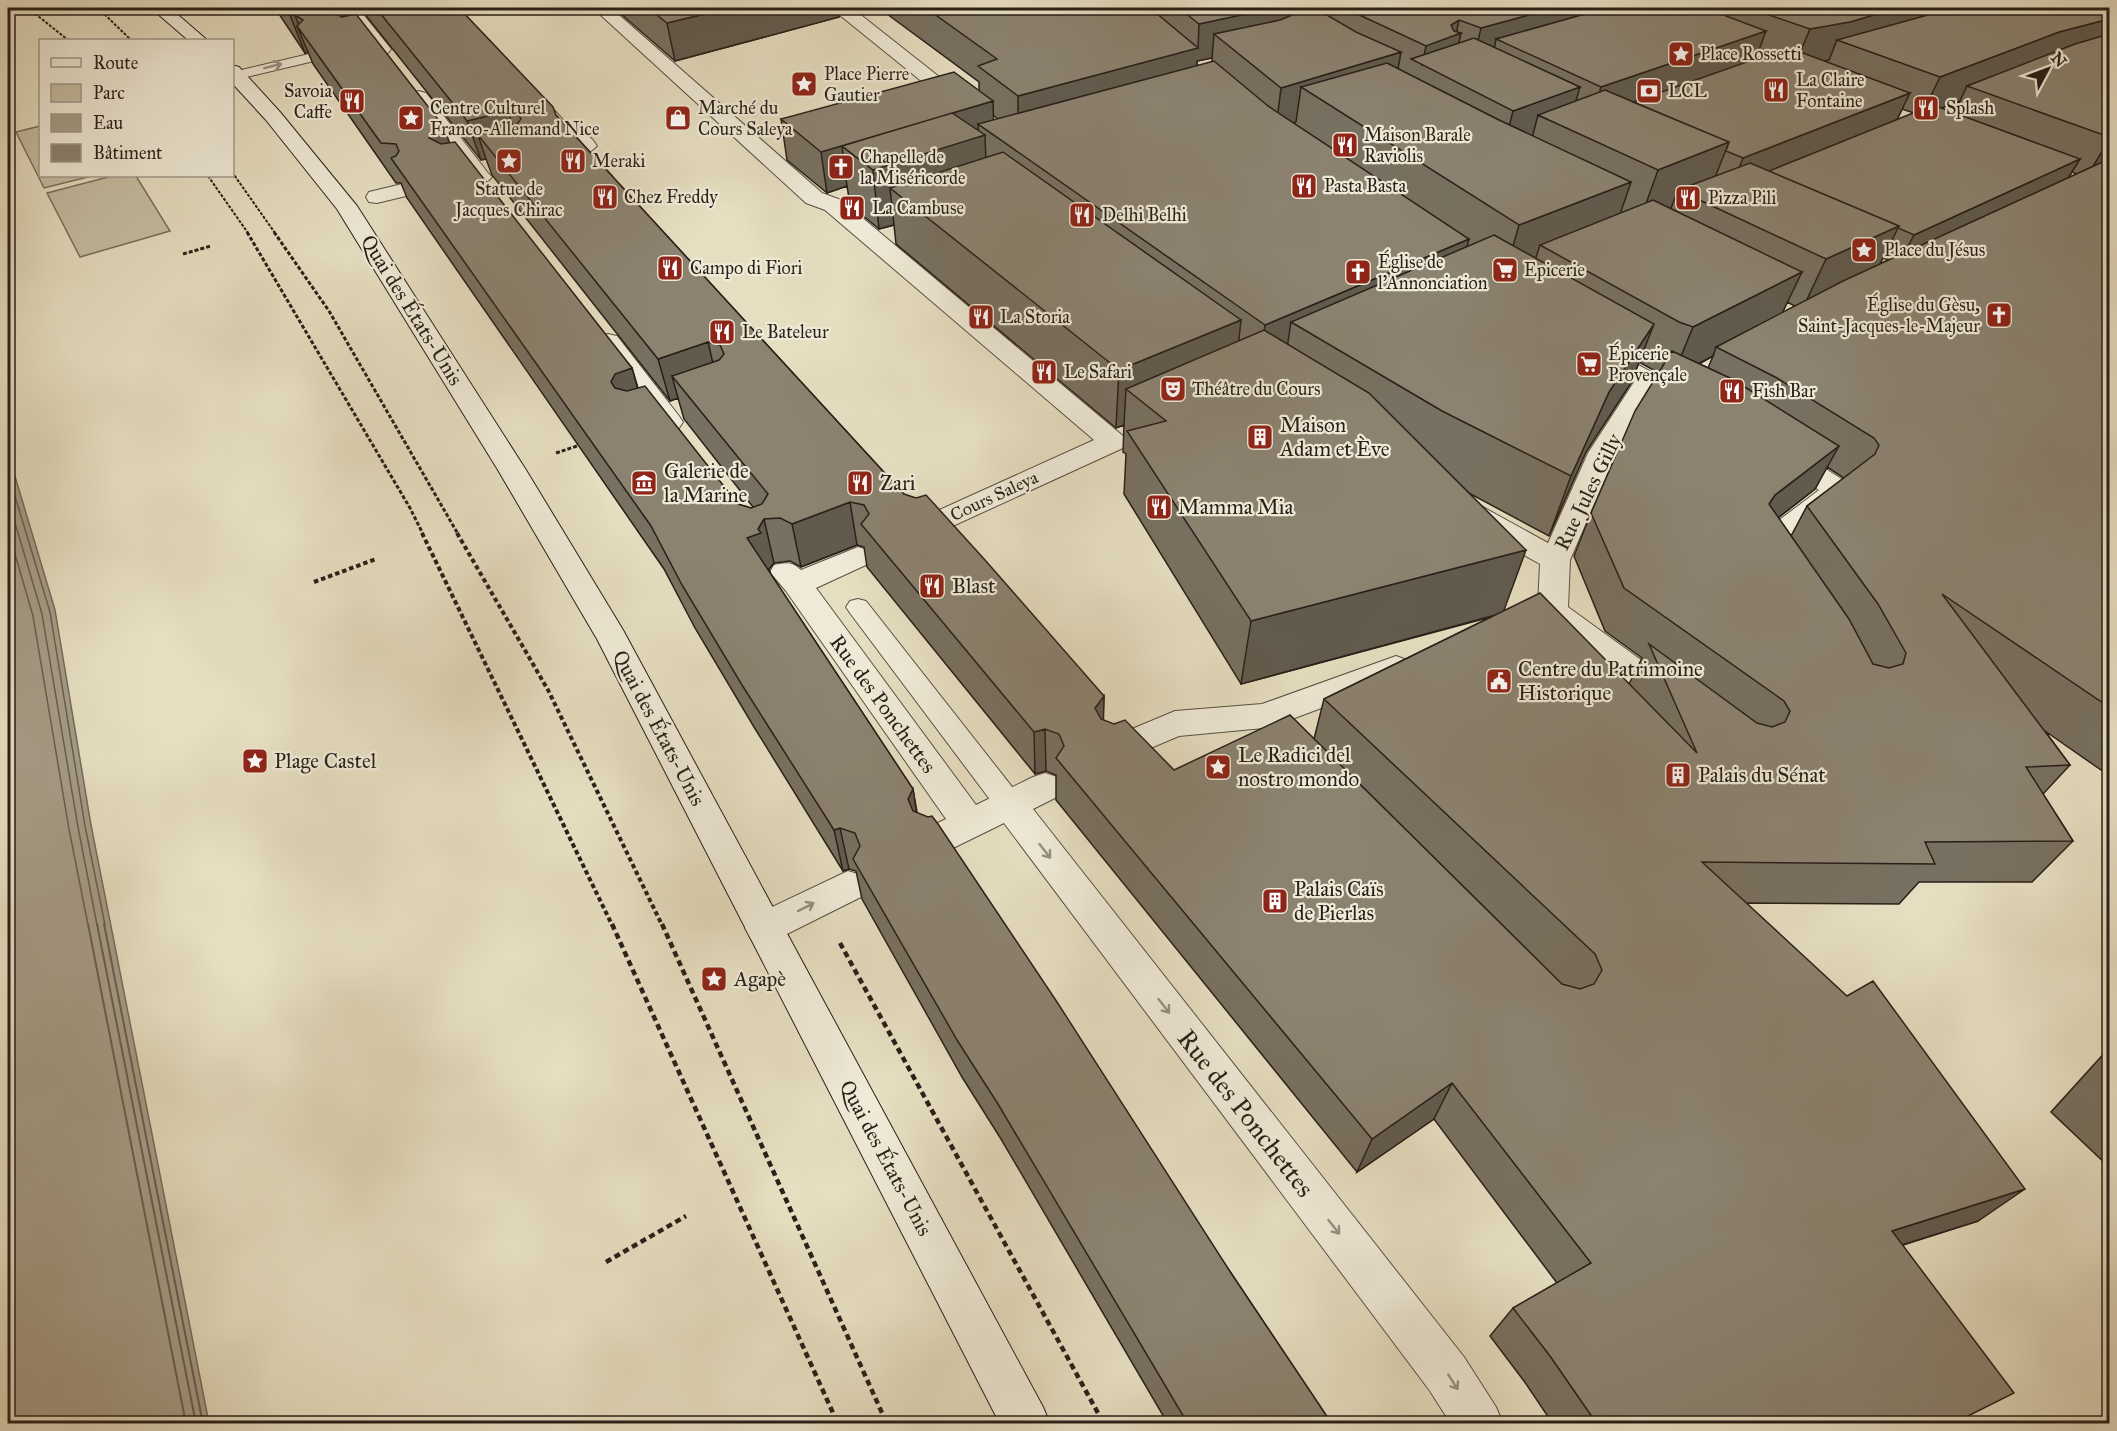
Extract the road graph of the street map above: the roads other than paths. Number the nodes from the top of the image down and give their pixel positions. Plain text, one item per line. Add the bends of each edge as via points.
1 (160, 8) edge
2 (349, 8) edge
3 (601, 8) edge
4 (850, 18) edge
5 (197, 39) edge
6 (309, 58) edge
7 (235, 73) edge
8 (531, 96) edge
9 (975, 114) edge
10 (402, 190) edge
11 (617, 194) edge
12 (849, 195) dead end
13 (377, 197) dead end
14 (497, 198) edge
15 (827, 202) junction
16 (802, 210) dead end
17 (897, 233) dead end
18 (875, 240) junction
19 (847, 250) dead end
20 (592, 320) edge
21 (1579, 340) edge
22 (1703, 374) edge
23 (1662, 385) junction
24 (675, 411) junction
25 (1716, 413) edge
26 (639, 424) edge
27 (685, 441) edge
28 (1766, 442) edge
29 (892, 496) edge
30 (1450, 500) edge
31 (858, 556) dead end
32 (1555, 560) junction
33 (1790, 587) edge
34 (858, 607) dead end
35 (1553, 611) junction
36 (1486, 635) edge
37 (1420, 660) edge
38 (1264, 717) junction
39 (1697, 718) edge
40 (1289, 741) edge
41 (1113, 751) edge
42 (1045, 787) dead end
43 (1010, 805) junction
44 (969, 823) junction
45 (934, 841) edge
46 (848, 886) dead end
47 (764, 928) junction
48 (1026, 1424) edge
49 (1479, 1424) edge

1 - 5 street
2 - 14 street via 367,45 402,75
3 - 15 street via 814,198
4 - 9 street via 954,103
7 -> 6 lane
7 - 47 street, Quai des États-Unis via 346,206 512,470 612,638
8 - 11 street via 571,140 579,138 587,146 576,149
10 - 13 street
12 - 15 street
15 - 16 street
15 - 18 street
17 - 18 street
18 - 19 street
18 - 29 street via 1123,438 921,529
20 - 24 street
21 - 23 street
22 - 23 street
23 - 25 street
23 - 32 street, Rue Jules Gilly via 1602,453
24 - 26 street
24 - 27 street
28 - 33 street via 1838,489 1763,547
30 - 32 street
31 - 44 street, Rue des Ponchettes via 791,578
32 - 35 street, Rue Jules Gilly
34 - 43 lane
35 - 36 street
35 - 39 street
37 - 38 street
38 - 40 street
38 - 41 street via 1175,724
42 - 43 street
43 - 44 street
43 -> 49 street, Rue des Ponchettes via 1447,1374
44 - 45 street
47 -> 46 street
47 - 48 street, Quai des États-Unis

